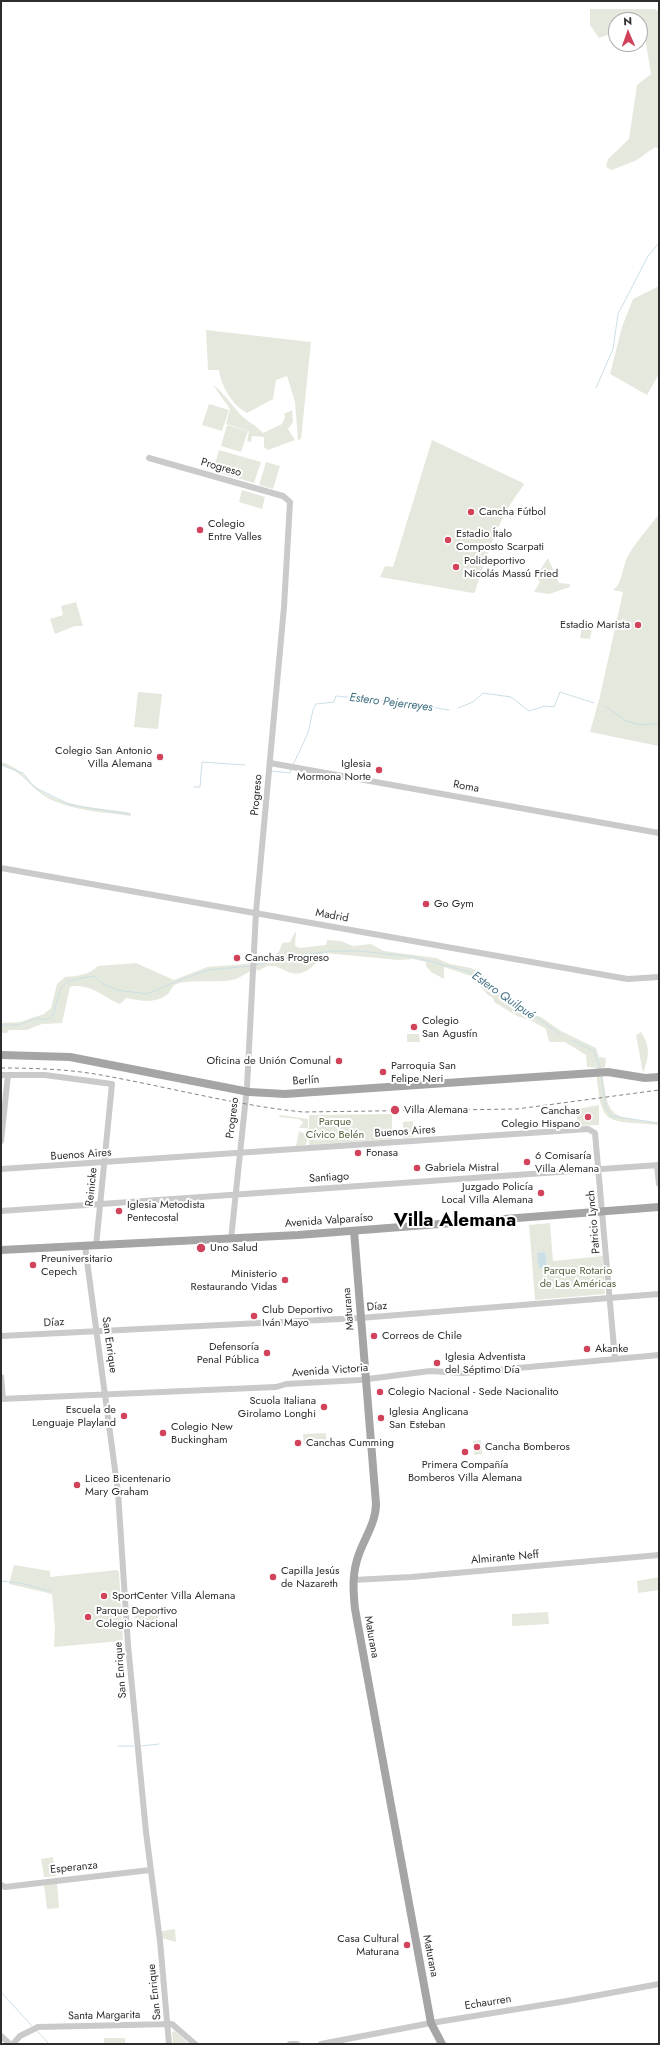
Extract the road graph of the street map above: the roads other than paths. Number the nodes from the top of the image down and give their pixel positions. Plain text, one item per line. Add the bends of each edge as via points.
1 (149, 458) dead end
2 (270, 765) junction
3 (659, 833) edge
4 (1, 868) edge
5 (256, 912) junction
6 (659, 977) edge
7 (1, 1056) edge
8 (4, 1075) edge
9 (659, 1077) edge
10 (594, 1131) joint
11 (1, 1141) edge
12 (239, 1153) junction
13 (104, 1163) junction
14 (658, 1165) edge
15 (599, 1169) junction
16 (1, 1170) edge
17 (659, 1184) edge
18 (234, 1194) junction
19 (100, 1204) junction
20 (659, 1207) edge
21 (1, 1211) edge
22 (603, 1212) junction
23 (354, 1231) junction
24 (231, 1238) junction
25 (85, 1246) junction
26 (96, 1246) junction
27 (1, 1250) edge
28 (659, 1294) edge
29 (610, 1298) junction
30 (360, 1318) junction
31 (97, 1331) junction
32 (1, 1336) edge
33 (659, 1355) edge
34 (615, 1360) junction
35 (1, 1377) edge
36 (366, 1379) junction
37 (105, 1394) junction
38 (2, 1399) edge
39 (659, 1555) edge
40 (353, 1580) junction
41 (150, 1870) junction
42 (1, 1885) edge
43 (659, 1984) edge
44 (432, 2023) junction
45 (168, 2024) junction
46 (1, 2036) edge
47 (297, 2043) edge
48 (11, 2044) edge
49 (168, 2044) edge
50 (195, 2044) edge
51 (290, 2044) edge
52 (320, 2044) edge
53 (442, 2044) edge

1 - 2 street, Progreso via 283,496 290,502
2 - 3 street, Roma via 292,766
2 - 5 street, Progreso
4 - 5 street, Madrid
5 - 6 street, Madrid via 628,979
5 - 12 street, Progreso via 247,1087
7 - 9 main road, Berlín via 76,1058 247,1092 285,1094 612,1072 645,1078
8 - 11 street
8 - 13 street, Reinicke via 46,1075 112,1084
10 - 12 street, Buenos Aires via 588,1129
10 - 15 street, Patricio Lynch
12 - 13 street, Buenos Aires
12 - 18 street, Progreso
13 - 16 street, Buenos Aires
13 - 19 street, Reinicke
14 - 15 street, Santiago
14 - 17 street
15 - 18 street, Santiago
15 - 22 street, Patricio Lynch
18 - 19 street, Santiago
18 - 24 street, Progreso
19 - 21 street, Santiago
19 - 26 street, Reinicke
20 - 22 main road, Avenida Valparaíso
22 - 23 main road, Avenida Valparaíso
22 - 29 street, Patricio Lynch
23 - 24 main road, Avenida Valparaíso
23 - 30 main road, Maturana
24 - 26 main road, Avenida Valparaíso
25 - 26 main road, Avenida Valparaíso
25 - 27 main road, Avenida Valparaíso
25 - 31 street, San Enrique
28 - 29 street, Díaz
29 - 30 street, Díaz
29 - 34 street, Patricio Lynch
30 - 31 street, Díaz
30 - 36 main road, Maturana
31 - 32 street, Díaz
31 - 37 street, San Enrique
33 - 34 street, Avenida Victoria
34 - 36 street, Avenida Victoria via 464,1373 410,1373
35 - 38 street
36 - 37 street, Avenida Victoria via 286,1384 276,1387
36 - 40 main road, Maturana via 376,1510 357,1560
37 - 38 street, Avenida Victoria
37 - 41 street, San Enrique via 119,1499 128,1645
39 - 40 street, Almirante Neff
40 - 44 main road, Maturana via 360,1641
41 - 42 street, Esperanza
41 - 45 street, San Enrique
43 - 44 street, Echaurren
44 - 52 street, Echaurren
44 - 53 main road, Maturana
45 - 48 street, Santa Margarita via 38,2026
45 - 49 street, San Enrique
45 - 50 street via 177,2027
46 - 48 street
47 - 51 street

